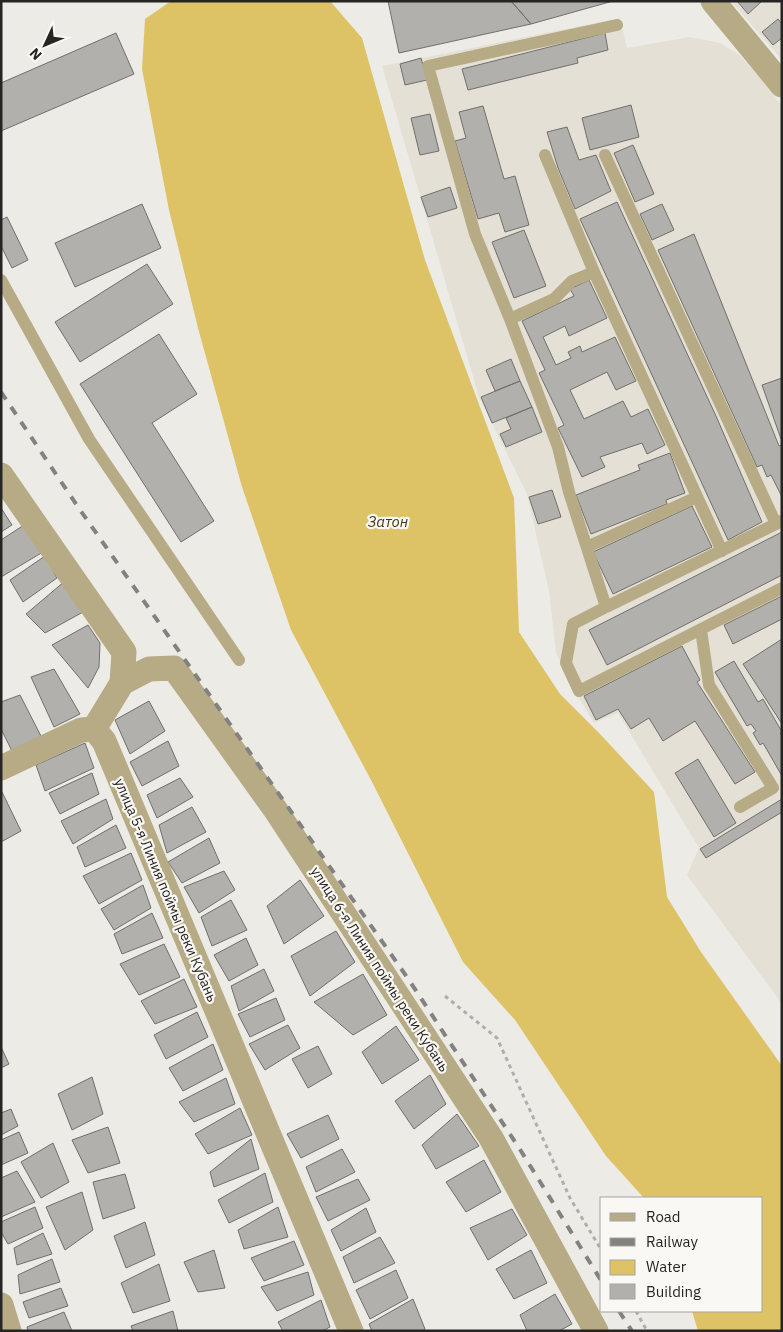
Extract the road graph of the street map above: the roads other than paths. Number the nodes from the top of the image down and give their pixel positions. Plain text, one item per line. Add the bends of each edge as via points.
1 (713, 1) edge
2 (617, 25) dead end
3 (782, 85) edge
4 (545, 155) dead end
5 (605, 155) dead end
6 (594, 272) junction
7 (1, 280) edge
8 (510, 319) junction
9 (1, 475) edge
10 (697, 497) junction
11 (779, 522) edge
12 (587, 547) junction
13 (722, 551) junction
14 (782, 588) edge
15 (606, 607) junction
16 (701, 630) junction
17 (239, 660) dead end
18 (122, 683) junction
19 (94, 729) junction
20 (1, 768) edge
21 (740, 807) dead end
22 (1, 1305) edge
23 (9, 1331) edge
24 (351, 1331) edge
25 (596, 1331) edge

1 - 3 street
2 - 8 lane via 428,66 475,234
4 - 6 lane
5 - 11 lane
6 - 8 lane via 572,281 554,299
6 - 10 lane
7 - 17 lane via 89,439
8 - 12 lane via 558,447
9 - 18 street via 124,652
10 - 12 lane
10 - 13 lane
11 - 13 lane
12 - 15 lane
13 - 15 lane
14 - 16 lane
15 - 16 lane via 574,624 566,663 579,691
16 - 21 lane via 709,685 773,788
18 - 19 street
18 - 25 street, улица 6-я Линия поймы реки Кубань via 149,669 174,668 275,808 491,1138
19 - 20 street via 80,730
19 - 24 street, улица 5-я Линия поймы реки Кубань via 104,740
22 - 23 street

